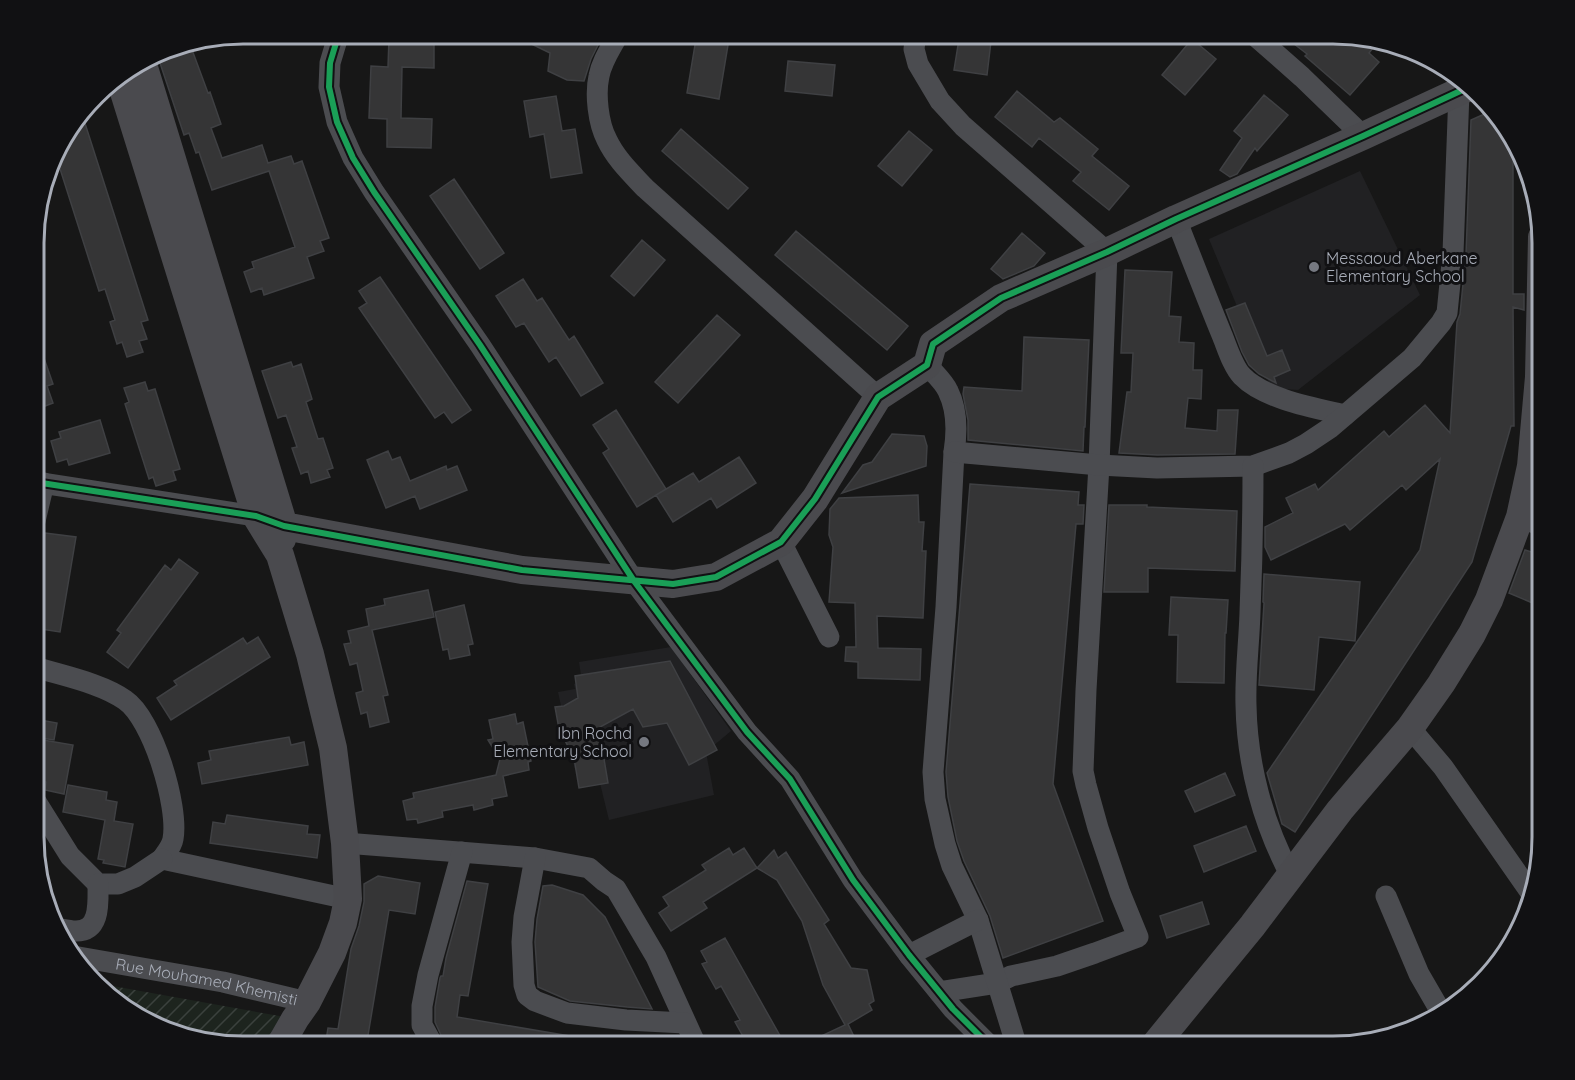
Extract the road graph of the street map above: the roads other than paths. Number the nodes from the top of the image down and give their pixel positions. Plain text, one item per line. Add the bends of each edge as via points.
1 (336, 44) edge
2 (613, 44) edge
3 (915, 44) edge
4 (1264, 44) edge
5 (144, 69) edge
6 (122, 85) edge
7 (1460, 91) edge
8 (1464, 94) edge
9 (1363, 136) junction
10 (1176, 219) junction
11 (1107, 252) junction
12 (927, 365) junction
13 (878, 397) junction
14 (1345, 415) junction
15 (954, 452) junction
16 (1100, 465) junction
17 (1253, 466) junction
18 (1531, 466) edge
19 (44, 484) edge
20 (256, 516) junction
21 (1531, 521) edge
22 (284, 526) junction
23 (780, 542) junction
24 (280, 555) junction
25 (634, 580) junction
26 (829, 637) dead end
27 (44, 670) edge
28 (1410, 728) junction
29 (44, 814) edge
30 (345, 843) junction
31 (462, 852) junction
32 (535, 858) junction
33 (162, 860) junction
34 (1291, 876) junction
35 (98, 884) junction
36 (1526, 885) edge
37 (1386, 896) dead end
38 (348, 899) junction
39 (978, 920) junction
40 (66, 930) edge
41 (909, 955) junction
42 (84, 958) edge
43 (997, 983) junction
44 (939, 992) junction
45 (307, 1002) junction
46 (1438, 1006) edge
47 (685, 1023) junction
48 (285, 1036) edge
49 (428, 1036) edge
50 (692, 1036) edge
51 (980, 1036) edge
52 (1014, 1036) edge
53 (1162, 1036) edge

1 - 25 street via 329,87 337,122 352,158
2 - 13 street via 599,75 597,103 606,139 618,158 645,188
3 - 11 street via 918,64 940,101 963,126
4 - 9 street
5 - 22 street
6 - 20 street
7 - 9 street
8 - 14 street via 1447,313 1413,358
9 - 10 street
10 - 11 street
10 - 14 street via 1241,376 1271,394
11 - 12 street via 1001,298 933,344
11 - 16 street
12 - 13 street
12 - 15 street via 948,390 957,434
13 - 23 street via 815,499
14 - 17 street via 1306,444
15 - 16 street
15 - 39 street via 933,772 945,844
16 - 17 street
16 - 43 street via 1083,771 1102,839 1138,937
17 - 34 street via 1248,737 1265,816
18 - 21 street
19 - 20 street
20 - 22 street
20 - 24 street
21 - 28 street via 1472,634
22 - 24 street
22 - 25 street via 522,570
23 - 25 street via 716,576 673,584
23 - 26 street
24 - 30 street via 333,748
25 - 41 street via 747,732 790,779 853,880
27 - 33 street via 100,687 126,700 138,714 165,770 171,799 173,841
28 - 34 street via 1340,810
28 - 36 street via 1443,766
29 - 35 street via 70,856
30 - 31 street
30 - 38 street
31 - 32 street
31 - 49 street via 422,1006 422,1025
32 - 47 street via 589,868 616,889 656,957
32 - 47 street via 522,942 527,995 567,1013
33 - 35 street via 118,884
33 - 38 street
34 - 53 street
35 - 40 street via 95,921 87,929
37 - 46 street via 1419,974
38 - 45 street via 332,953
39 - 41 street
39 - 43 street
41 - 44 street
42 - 45 street, Rue Mouhamed Khemisti via 223,982
43 - 44 street
43 - 52 street
44 - 51 street
45 - 48 street
47 - 50 street

